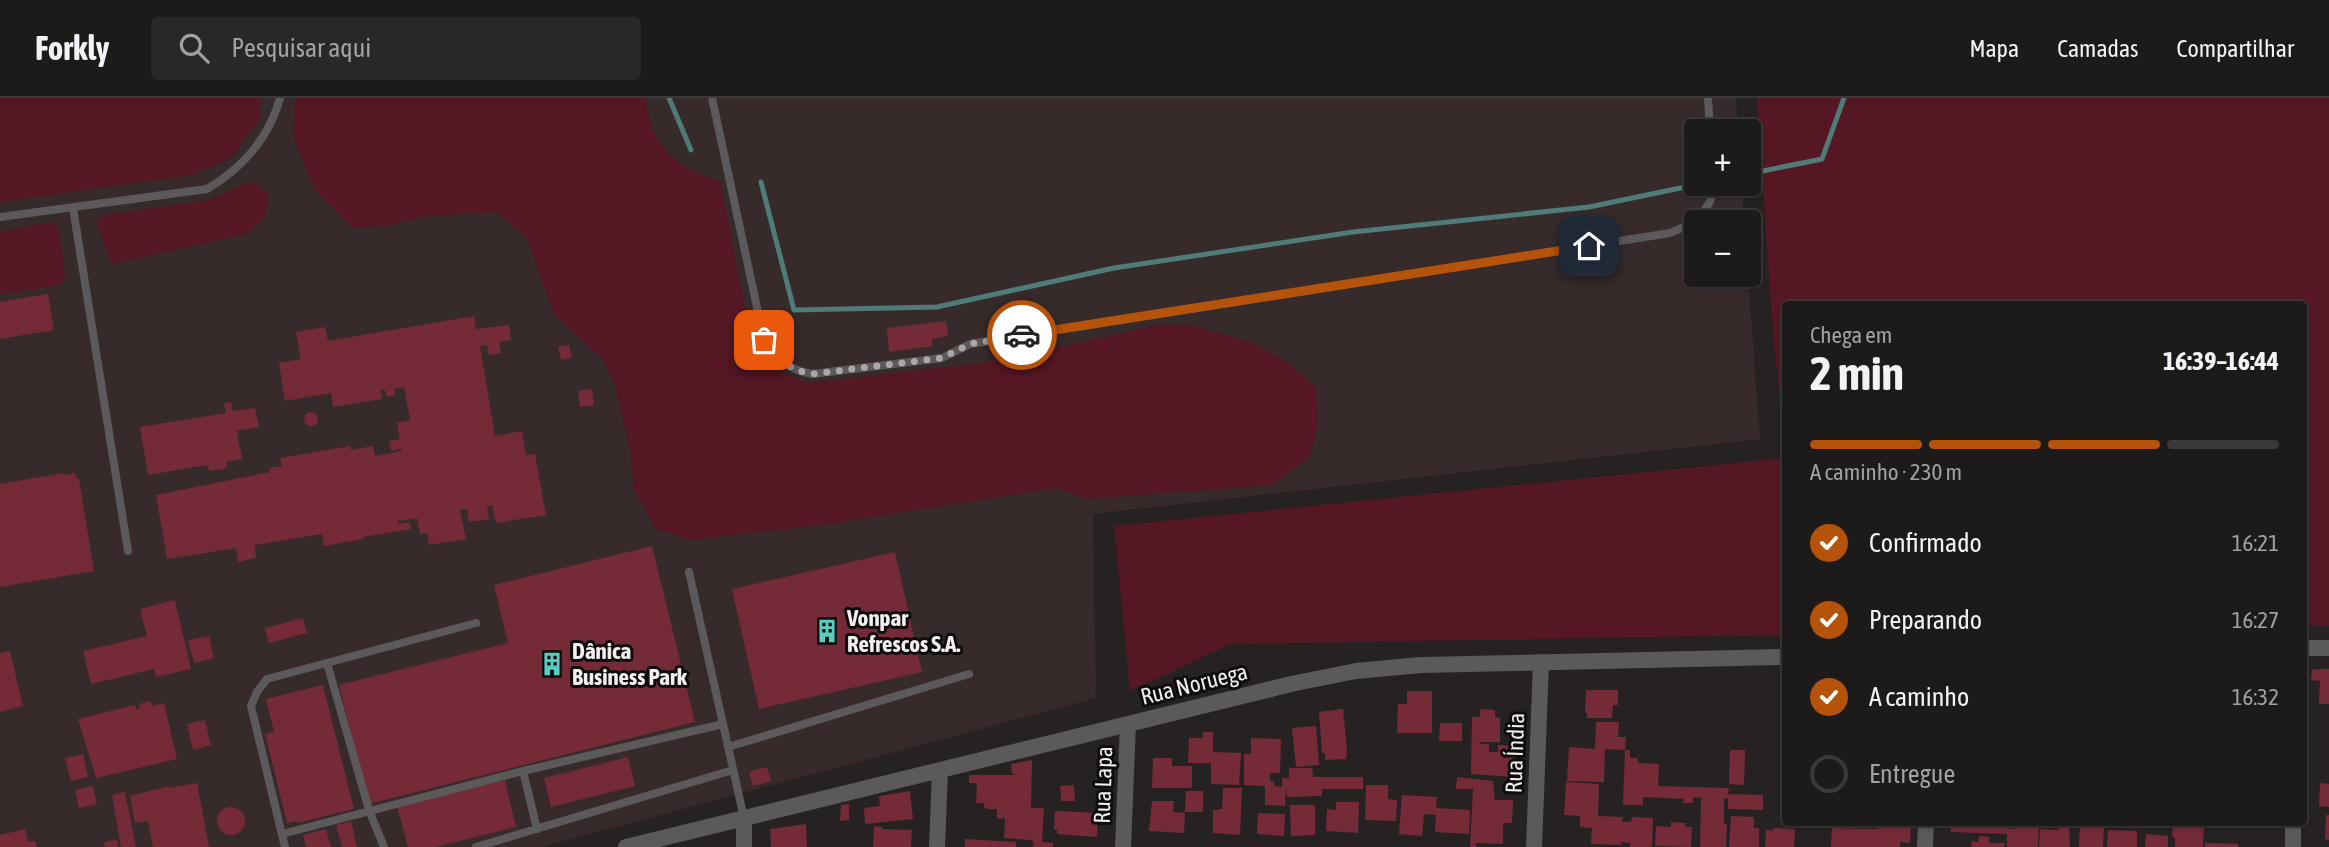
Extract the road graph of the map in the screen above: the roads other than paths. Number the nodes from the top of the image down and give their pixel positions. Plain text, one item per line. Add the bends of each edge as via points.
1 (280, 98) edge
2 (712, 98) edge
3 (1708, 98) edge
4 (1709, 119) edge
5 (1712, 196) edge
6 (73, 208) junction
7 (0, 217) edge
8 (128, 551) dead end
9 (689, 572) dead end
10 (476, 623) dead end
11 (2329, 648) edge
12 (2307, 649) edge
13 (1782, 657) edge
14 (1541, 662) junction
15 (327, 663) junction
16 (969, 674) dead end
17 (723, 724) junction
18 (1128, 724) junction
19 (728, 747) junction
20 (733, 770) junction
21 (940, 770) junction
22 (523, 771) junction
23 (369, 810) junction
24 (744, 818) junction
25 (1926, 826) edge
26 (2293, 826) edge
27 (537, 829) junction
28 (282, 834) junction
29 (285, 847) edge
30 (384, 847) edge
31 (476, 847) edge
32 (626, 847) edge
33 (744, 847) edge
34 (937, 847) edge
35 (1123, 847) edge
36 (1534, 847) edge
37 (1925, 847) edge
38 (2292, 847) edge

1 - 6 lane via 254,149 206,189
2 - 5 lane via 764,340 782,363 812,374 942,358 970,344 1670,233 1689,224
3 - 4 lane
6 - 7 lane
6 - 8 lane
9 - 17 lane
10 - 15 lane
11 - 12 street
13 - 14 street, Rua Noruega
14 - 18 street, Rua Noruega via 1356,671
14 - 36 street, Rua Índia
15 - 23 lane
15 - 28 lane via 267,680 251,706
16 - 19 lane
17 - 19 lane
17 - 22 lane
18 - 21 street, Rua Noruega
18 - 35 street, Rua Lapa
19 - 20 lane
20 - 24 lane
20 - 27 lane
21 - 24 street, Rua Noruega
21 - 34 street
22 - 23 lane
22 - 27 lane
23 - 28 lane
23 - 30 lane
24 - 32 street, Rua Noruega
24 - 33 street
25 - 37 street
26 - 38 street
27 - 31 lane
28 - 29 lane

